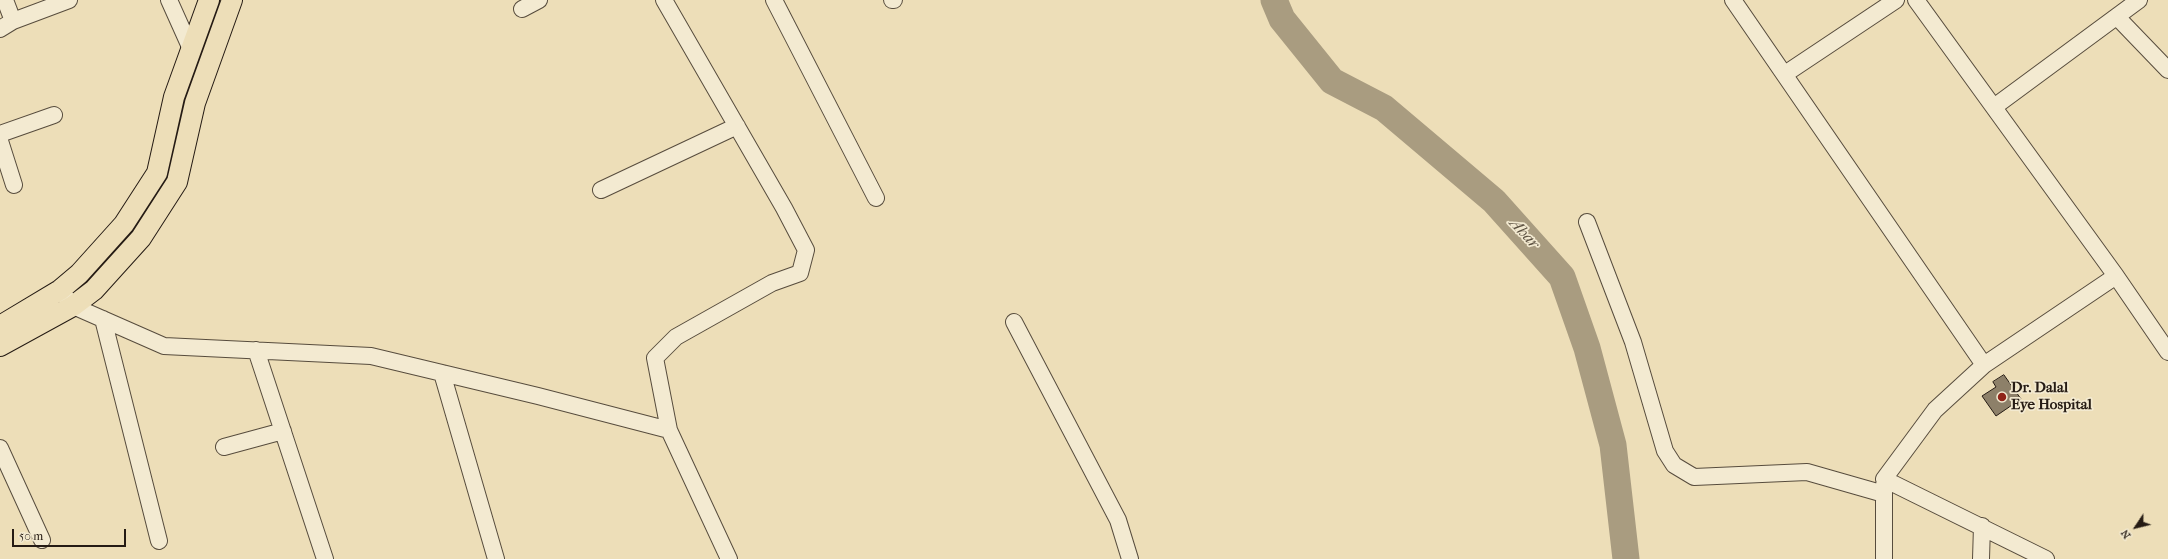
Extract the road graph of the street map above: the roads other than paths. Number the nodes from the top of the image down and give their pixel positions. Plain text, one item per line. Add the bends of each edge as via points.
1 (5, 0) edge
2 (69, 0) edge
3 (169, 0) edge
4 (209, 0) edge
5 (232, 0) edge
6 (539, 0) edge
7 (664, 0) edge
8 (774, 0) edge
9 (1733, 0) edge
10 (1896, 0) edge
11 (1916, 0) edge
12 (2139, 0) edge
13 (522, 9) dead end
14 (2117, 16) junction
15 (6, 25) edge
16 (191, 49) junction
17 (2168, 70) edge
18 (1785, 74) junction
19 (1994, 107) junction
20 (54, 115) dead end
21 (737, 126) junction
22 (0, 134) edge
23 (0, 141) edge
24 (14, 185) dead end
25 (601, 190) dead end
26 (876, 198) dead end
27 (1586, 222) dead end
28 (2116, 276) junction
29 (60, 290) junction
30 (74, 306) junction
31 (103, 319) junction
32 (1014, 322) dead end
33 (0, 326) edge
34 (0, 346) edge
35 (256, 350) junction
36 (2168, 352) edge
37 (1984, 365) junction
38 (442, 373) junction
39 (669, 430) junction
40 (283, 431) junction
41 (224, 447) dead end
42 (0, 448) edge
43 (1884, 487) junction
44 (1982, 526) junction
45 (42, 540) dead end
46 (159, 541) dead end
47 (325, 559) edge
48 (496, 559) edge
49 (729, 559) edge
50 (1130, 559) edge
51 (1884, 559) edge
52 (1981, 559) edge
53 (2046, 559) edge

1 - 15 street
2 - 15 street
3 - 16 street
4 - 16 main road
5 - 30 main road via 195,103 177,182 141,238 94,290
6 - 13 street
7 - 21 street
8 - 26 street
9 - 18 street
10 - 18 street
11 - 19 street
12 - 14 street
14 - 17 street
14 - 19 street
16 - 29 main road via 174,97 157,174 124,224 79,274
18 - 37 street
19 - 28 street
20 - 22 street
21 - 25 street
21 - 39 street via 806,250 800,273 772,283 676,337 655,358
23 - 24 street
27 - 43 street via 1633,342 1665,451 1674,465 1694,477 1807,472
28 - 36 street
28 - 37 street
29 - 30 street
29 - 33 main road
30 - 31 street
30 - 34 main road
31 - 35 street via 164,346
31 - 46 street
32 - 50 street via 1118,520
35 - 38 street via 372,356
35 - 40 street
37 - 43 street via 1936,410
38 - 39 street
38 - 48 street
39 - 49 street
40 - 41 street
40 - 47 street
42 - 45 street
43 - 44 street
43 - 51 street
44 - 52 street
44 - 53 street

